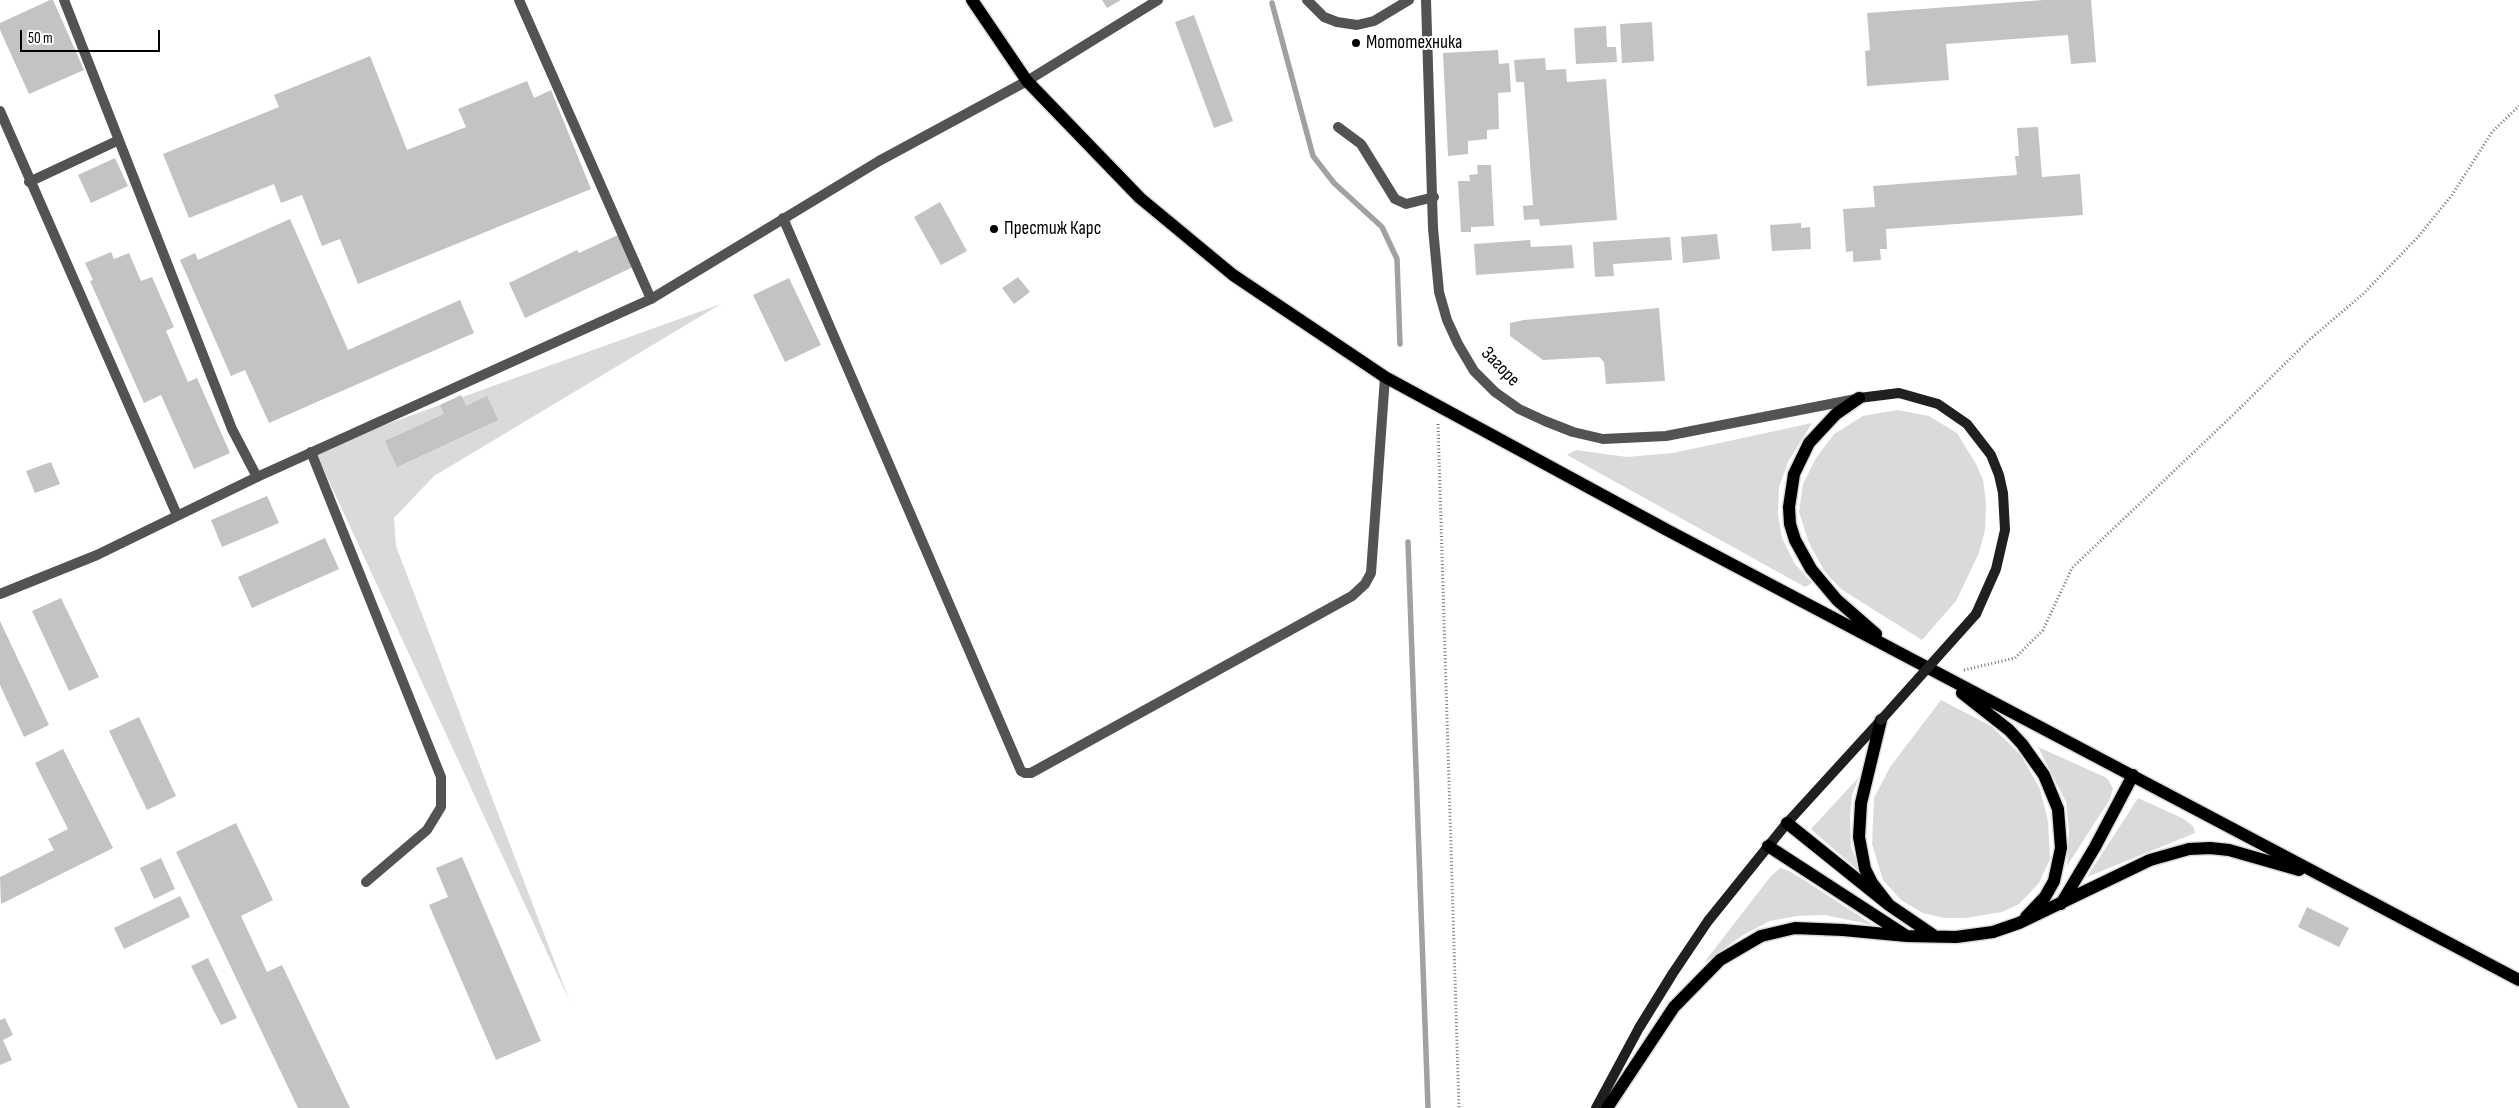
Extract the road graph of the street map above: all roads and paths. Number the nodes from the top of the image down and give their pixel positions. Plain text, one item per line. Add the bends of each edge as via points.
1 (64, 0) edge
2 (519, 0) edge
3 (972, 0) edge
4 (1158, 0) edge
5 (1308, 0) edge
6 (1410, 0) edge
7 (1426, 0) edge
8 (1027, 82) junction
9 (2519, 106) edge
10 (0, 111) edge
11 (1338, 127) dead end
12 (119, 140) junction
13 (29, 182) junction
14 (1434, 197) junction
15 (783, 218) junction
16 (651, 299) junction
17 (1385, 377) junction
18 (1859, 398) junction
19 (1438, 407) junction
20 (311, 452) junction
21 (257, 477) junction
22 (177, 515) junction
23 (0, 594) edge
24 (1893, 648) junction
25 (1942, 676) junction
26 (1881, 720) junction
27 (2133, 775) junction
28 (1787, 824) junction
29 (1768, 846) junction
30 (2322, 876) junction
31 (366, 882) dead end
32 (2061, 904) junction
33 (1889, 905) junction
34 (2019, 924) junction
35 (1933, 935) junction
36 (1907, 936) junction
37 (2519, 980) edge
38 (1459, 1108) edge
39 (1596, 1108) edge
40 (1607, 1108) edge

1 - 12 street
2 - 16 street
3 - 8 main road
4 - 8 street
5 - 6 street via 1324,17 1357,25 1374,21
7 - 14 street, Загоре
8 - 15 street via 879,161
8 - 17 main road via 1140,198 1233,275
9 - 25 path via 2492,132 2452,195 2418,237 2072,568 2043,630 2015,658
10 - 13 street
11 - 14 street via 1361,144 1395,200 1406,204
12 - 13 street
12 - 21 street via 232,429
13 - 22 street
14 - 18 street, Загоре via 1439,292 1447,320 1474,370 1495,392 1519,409 1573,432 1632,439 1666,436
15 - 16 street
15 - 17 street via 1021,771 1025,773 1031,774 1343,601 1364,584 1371,573
16 - 20 street
17 - 19 main road
18 - 24 main road via 1822,427 1800,459 1789,491 1790,524 1803,556 1820,582
18 - 26 main road, bridge via 1899,394 1938,404 1967,424 1991,455 2000,475 2003,493 2005,530 1996,569 1976,614
19 - 24 main road
19 - 38 path
20 - 21 street
20 - 31 street via 441,777 442,807 427,830
21 - 22 street
22 - 23 street via 98,556
24 - 25 main road
25 - 27 main road
25 - 34 main road via 2022,744 2044,775 2058,809 2061,848 2054,881 2045,897
26 - 28 main road
26 - 33 main road via 1861,803 1859,838 1869,876
27 - 30 main road
27 - 32 main road
28 - 29 main road
28 - 33 main road
29 - 36 main road
29 - 39 main road via 1708,921 1673,973
30 - 32 main road via 2229,850 2189,849 2150,860
30 - 37 main road
32 - 34 main road
33 - 35 main road
34 - 35 main road via 1993,932 1956,937
35 - 36 main road
36 - 40 main road via 1795,928 1778,930 1743,944 1720,960 1674,1006

